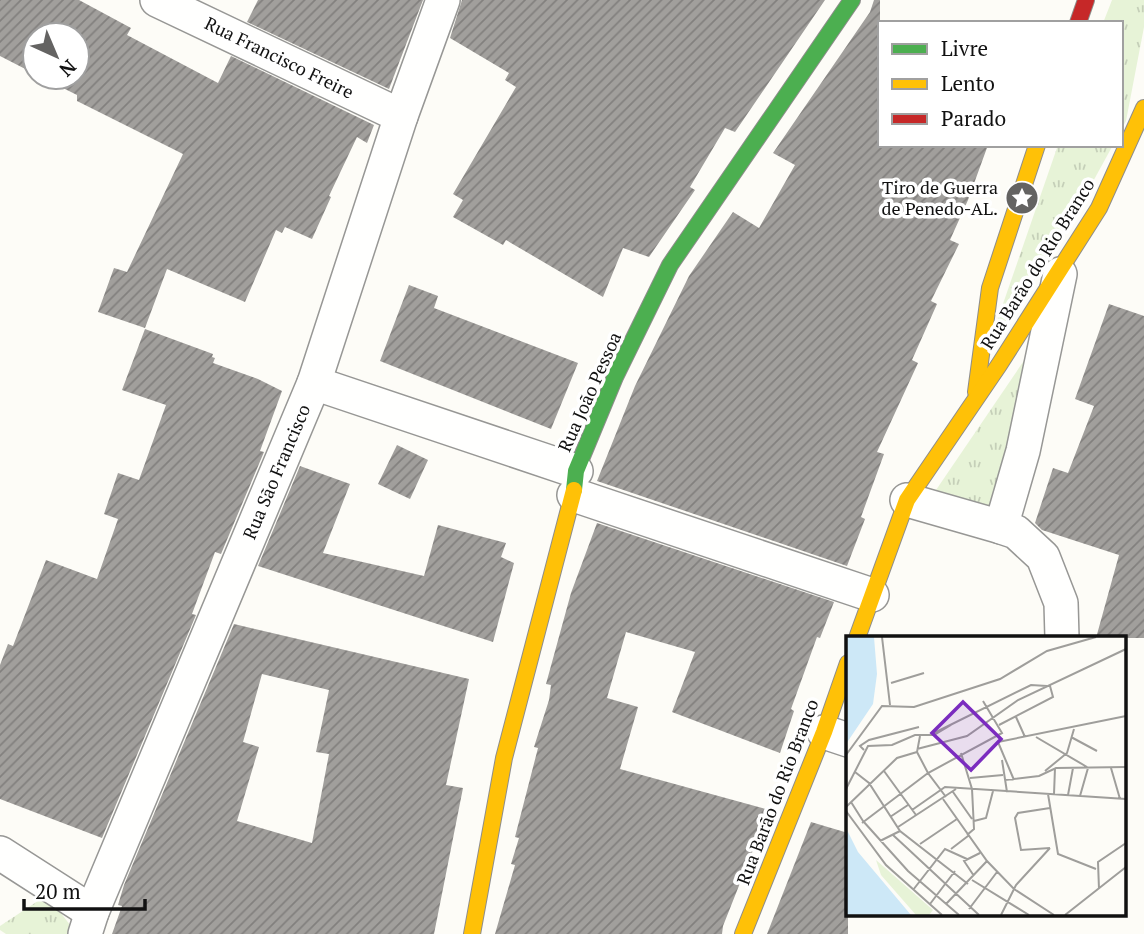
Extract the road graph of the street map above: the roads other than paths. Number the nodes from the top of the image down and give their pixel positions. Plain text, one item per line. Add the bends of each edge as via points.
1 (158, 0) edge
2 (443, 0) edge
3 (852, 0) edge
4 (1086, 0) edge
5 (1079, 21) edge
6 (1144, 107) edge
7 (401, 116) junction
8 (1036, 147) edge
9 (1062, 265) junction
10 (314, 383) junction
11 (975, 397) junction
12 (575, 483) junction
13 (907, 500) junction
14 (1001, 527) junction
15 (872, 594) junction
16 (858, 636) edge
17 (1062, 636) edge
18 (846, 675) edge
19 (836, 736) edge
20 (0, 853) edge
21 (89, 923) edge
22 (472, 934) edge
23 (743, 934) edge

1 - 7 street, Rua Francisco Freire
2 - 7 street, Rua São Francisco
3 - 12 main road, Rua João Pessoa via 670,265 615,377
4 - 5 main road
6 - 9 main road, Rua Barão do Rio Branco via 1099,208
7 - 10 street, Rua São Francisco
8 - 11 main road, Rua Barão do Rio Branco via 990,288
9 - 11 main road, Rua Barão do Rio Branco
9 - 14 street via 1023,451
10 - 12 street
10 - 21 street, Rua São Francisco
11 - 13 main road, Rua Barão do Rio Branco
12 - 15 street
12 - 22 main road, Rua João Pessoa via 504,758
13 - 14 street
13 - 15 main road, Rua Barão do Rio Branco
14 - 17 street via 1016,532 1043,557 1061,603
15 - 16 main road, Rua Barão do Rio Branco
18 - 19 main road, Rua Barão do Rio Branco
19 - 23 main road, Rua Barão do Rio Branco
20 - 21 street

